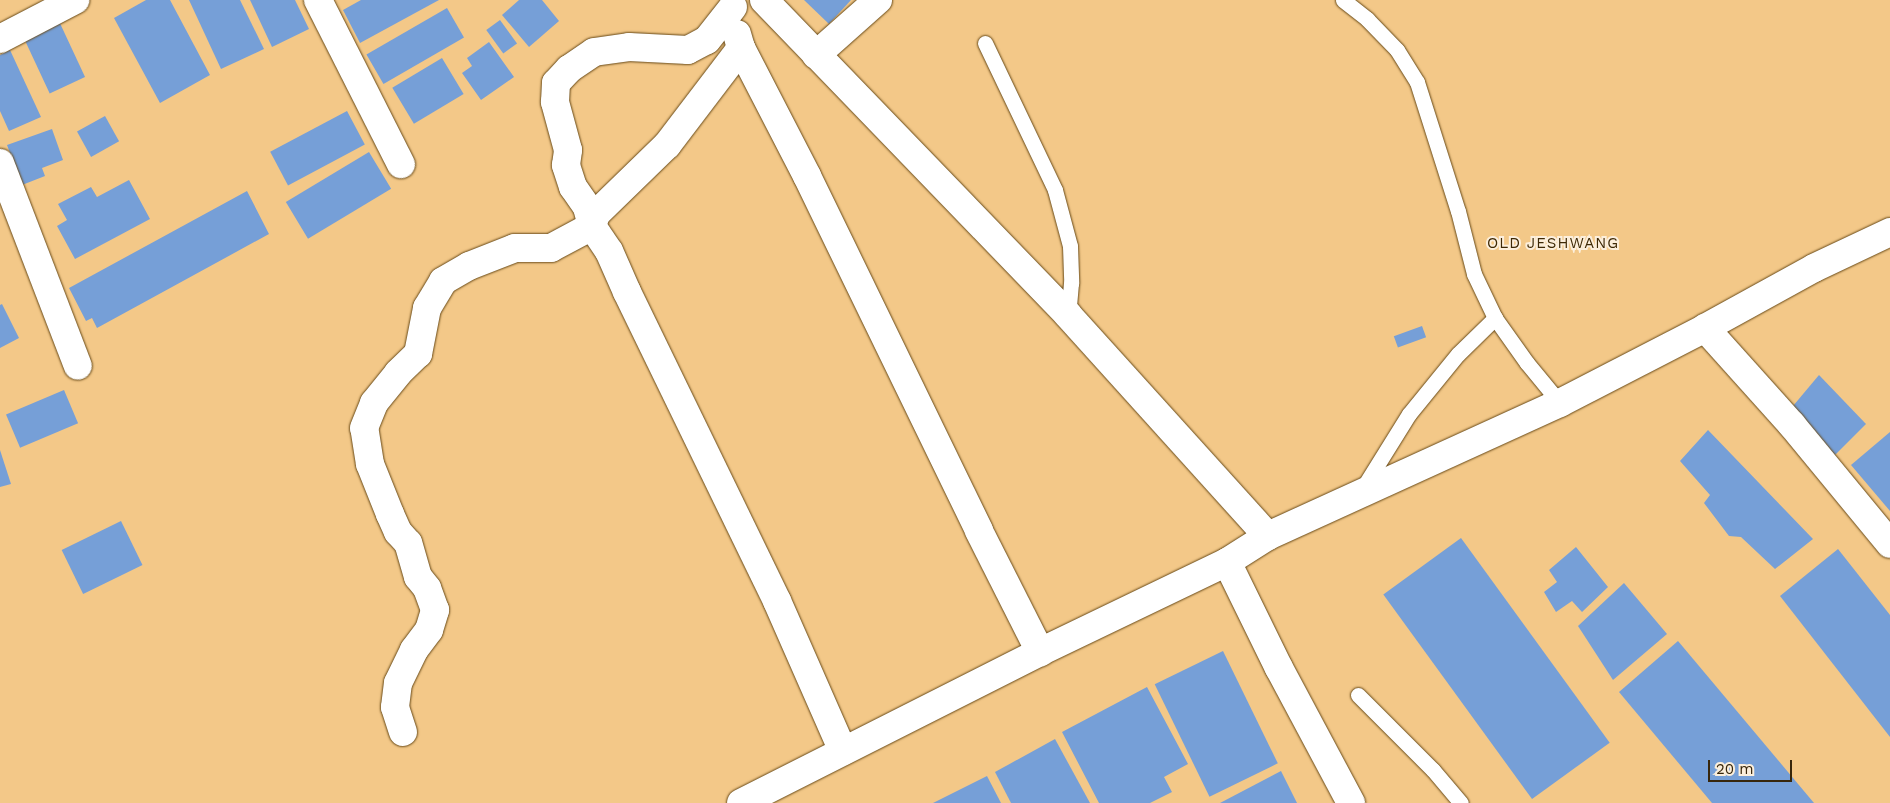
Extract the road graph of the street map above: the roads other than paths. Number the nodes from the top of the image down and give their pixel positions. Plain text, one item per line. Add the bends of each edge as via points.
1 (75, 0) edge
2 (318, 0) edge
3 (764, 0) edge
4 (878, 0) edge
5 (1343, 0) edge
6 (734, 3) edge
7 (0, 39) edge
8 (985, 43) dead end
9 (741, 48) junction
10 (816, 55) junction
11 (0, 163) edge
12 (401, 164) dead end
13 (592, 226) junction
14 (1890, 232) edge
15 (1068, 315) junction
16 (1495, 318) junction
17 (1705, 328) junction
18 (78, 366) dead end
19 (1560, 402) junction
20 (1359, 494) junction
21 (1268, 536) junction
22 (1890, 544) edge
23 (1227, 562) junction
24 (1040, 652) junction
25 (1358, 695) dead end
26 (403, 732) dead end
27 (843, 751) junction
28 (741, 803) edge
29 (1350, 803) edge
30 (1461, 803) edge

1 - 7 street
2 - 12 street
3 - 10 street
4 - 10 street
5 - 16 lane via 1397,50 1417,82 1458,211 1474,274
6 - 9 street via 735,29
6 - 13 street via 707,40 688,50 629,47 594,52 569,69 556,84 555,102 568,150 566,165 573,187 587,207
8 - 15 lane via 1055,190 1070,246 1072,283
9 - 13 street via 667,144 596,214
9 - 24 street
10 - 15 street
11 - 18 street
13 - 26 street via 550,248 515,248 468,266 443,281 427,308 418,354 398,372 374,403 364,428 370,464 398,532 408,543 418,577 427,588 435,610 429,630 414,650 398,683 395,707
13 - 27 street via 609,251 777,601
14 - 17 street via 1814,268
15 - 21 street
16 - 19 lane
16 - 20 lane via 1458,354 1409,414
17 - 19 street
17 - 22 street via 1792,425
19 - 20 street
20 - 21 street
21 - 23 street
23 - 24 street
23 - 29 street
24 - 27 street
25 - 30 lane
27 - 28 street

